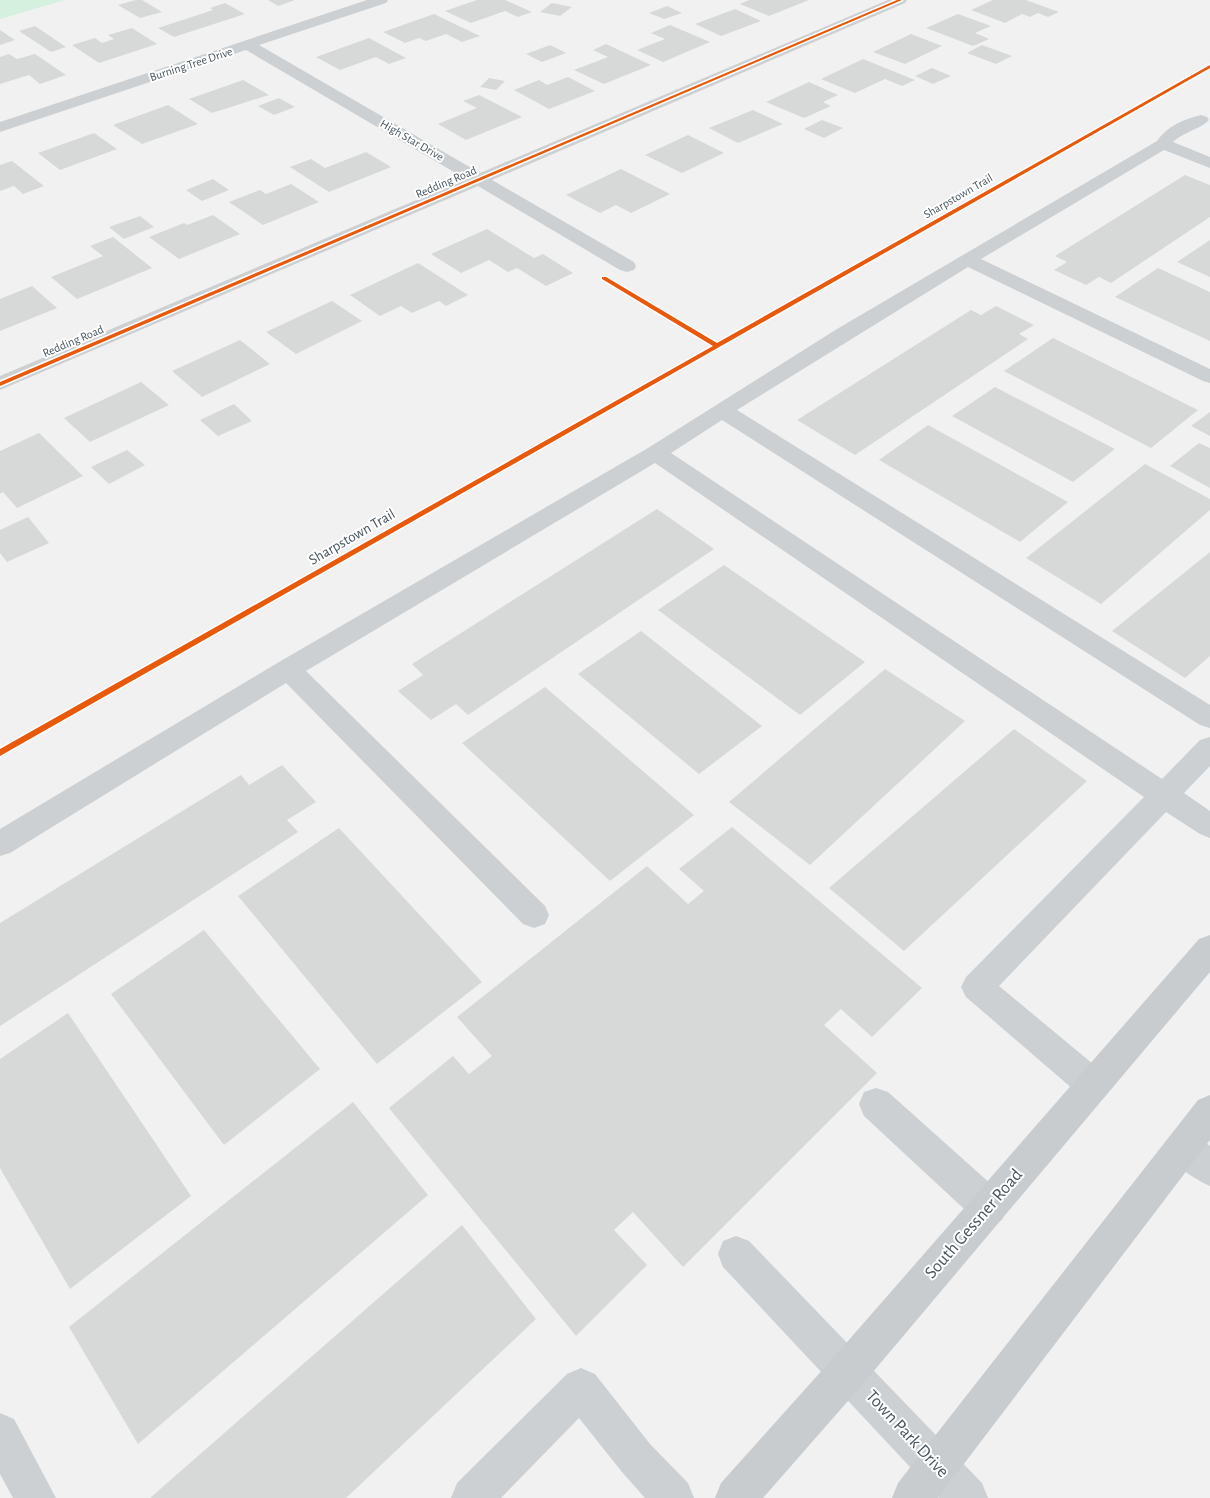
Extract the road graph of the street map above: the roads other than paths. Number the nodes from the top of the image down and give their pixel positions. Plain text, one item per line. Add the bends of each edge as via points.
1 (381, 0) edge
2 (900, 0) edge
3 (248, 45) junction
4 (1207, 120) edge
5 (0, 127) edge
6 (1163, 144) junction
7 (1210, 163) edge
8 (479, 180) junction
9 (967, 259) junction
10 (627, 266) dead end
11 (1210, 377) edge
12 (0, 384) edge
13 (722, 410) junction
14 (656, 453) junction
15 (288, 669) junction
16 (1210, 718) edge
17 (1210, 748) edge
18 (1163, 796) junction
19 (1210, 826) edge
20 (0, 844) edge
21 (534, 915) dead end
22 (1210, 949) edge
23 (1093, 1085) junction
24 (876, 1104) dead end
25 (1210, 1112) edge
26 (1197, 1158) edge
27 (989, 1207) junction
28 (736, 1254) dead end
29 (848, 1371) junction
30 (0, 1433) edge
31 (938, 1467) junction
32 (35, 1498) edge
33 (472, 1498) edge
34 (673, 1498) edge
35 (736, 1498) edge
36 (913, 1498) edge
37 (967, 1498) edge

1 - 3 street, Burning Tree Drive
2 - 8 street, Redding Road
3 - 5 street, Burning Tree Drive
3 - 8 street, High Star Drive
4 - 6 street via 1194,122 1166,138
6 - 7 street via 1189,147
6 - 9 street
8 - 10 street, High Star Drive
8 - 12 street, Redding Road
9 - 11 street
9 - 13 street
13 - 14 street
13 - 16 street
14 - 15 street
14 - 18 street
15 - 20 street
15 - 21 street
17 - 18 street
18 - 19 street
18 - 23 street via 977,987
22 - 23 main road, South Gessner Road
23 - 27 main road, South Gessner Road
24 - 27 street
25 - 26 main road
26 - 31 main road
27 - 29 main road, South Gessner Road
28 - 29 street, Town Park Drive
29 - 31 street, Town Park Drive
29 - 35 main road, South Gessner Road
30 - 32 street
31 - 36 main road
31 - 37 street, Town Park Drive
33 - 34 street via 581,1388 636,1458

